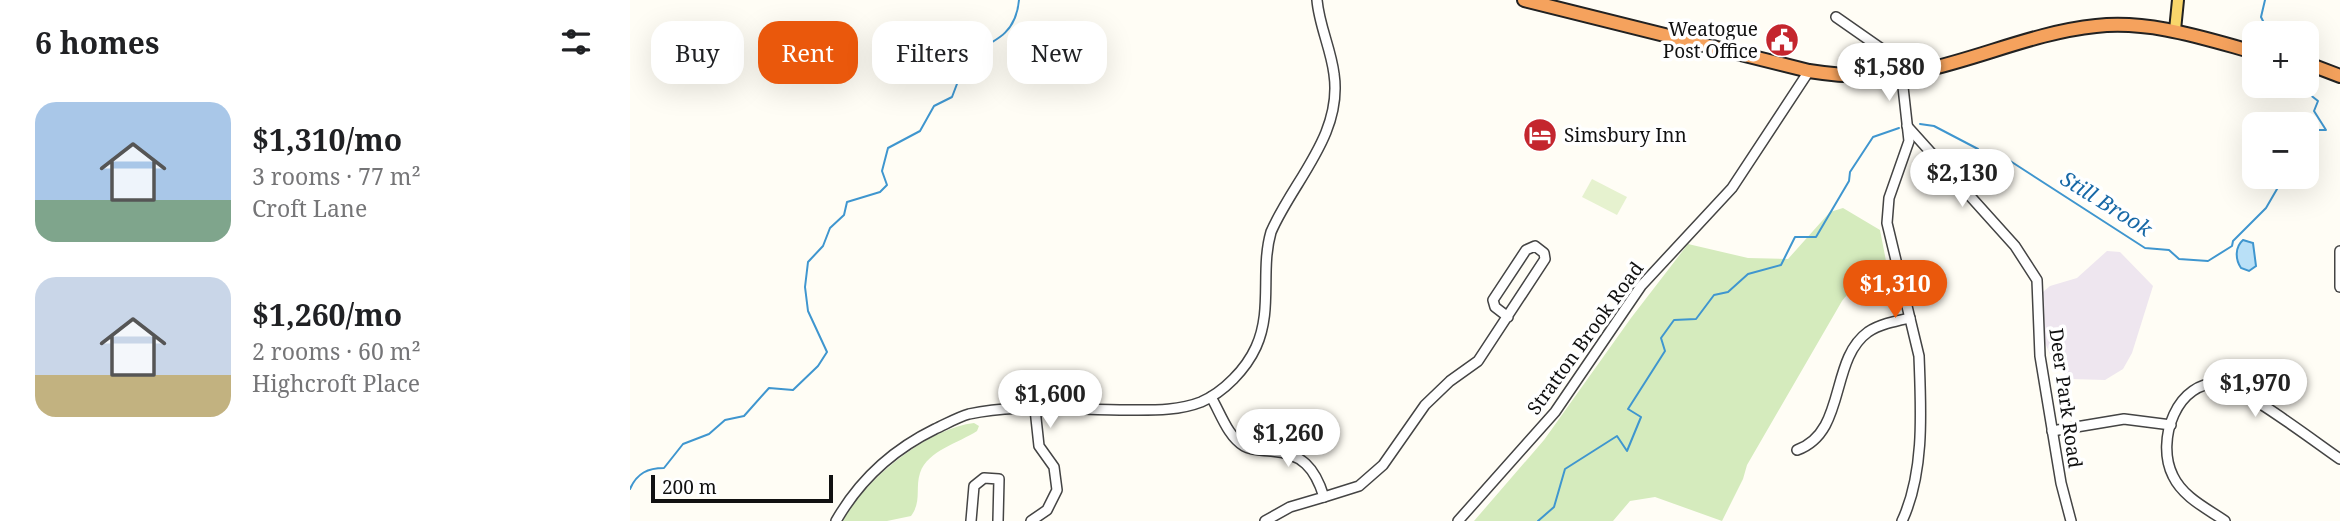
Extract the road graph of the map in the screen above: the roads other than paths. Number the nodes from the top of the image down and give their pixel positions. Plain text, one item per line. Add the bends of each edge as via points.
1 (1317, 0) edge
2 (1524, 0) edge
3 (2178, 0) edge
4 (1836, 17) dead end
5 (2175, 30) junction
6 (2242, 49) edge
7 (2319, 68) edge
8 (1808, 71) junction
9 (1899, 74) junction
10 (2340, 76) edge
11 (1908, 126) junction
12 (2340, 251) edge
13 (2340, 288) edge
14 (1508, 317) junction
15 (1910, 318) junction
16 (1211, 397) junction
17 (1035, 410) junction
18 (2171, 425) junction
19 (2052, 431) junction
20 (1797, 450) dead end
21 (2340, 459) edge
22 (1324, 497) junction
23 (836, 521) edge
24 (971, 521) edge
25 (1000, 521) edge
26 (1031, 521) edge
27 (1265, 521) edge
28 (1458, 521) edge
29 (1902, 521) edge
30 (2071, 521) edge
31 (2225, 521) edge

1 - 16 street via 1335,75 1334,106 1325,137 1271,232 1266,310 1256,348 1240,373
2 - 8 highway
3 - 5 main road
4 - 9 street via 1883,48
5 - 6 highway
5 - 9 highway via 2097,26 2053,33
7 - 10 highway
8 - 9 highway via 1849,77
8 - 28 street, Stratton Brook Road via 1732,188 1641,285 1555,412
9 - 11 street
11 - 15 street via 1909,141 1889,198 1887,223
11 - 19 street, Deer Park Road via 2015,246 2036,280 2038,338
12 - 13 street
14 - 14 street via 1545,260 1535,246 1526,250 1493,300
14 - 22 street via 1478,361 1425,405 1372,477
15 - 20 street via 1875,328 1862,337 1823,427 1810,446
15 - 29 street via 1919,356 1916,480
16 - 17 street via 1164,410
16 - 22 street via 1238,442 1246,448 1304,459 1317,475
17 - 23 street via 967,414 911,441 875,468
17 - 26 street via 1037,439 1054,467 1057,490 1047,510
18 - 19 street via 2124,419
18 - 21 street via 2186,395 2201,385 2222,384 2237,389
18 - 31 street via 2168,458 2174,478 2188,496
19 - 30 street, Deer Park Road
22 - 27 street via 1290,507
24 - 25 street via 974,486 984,478 999,480

